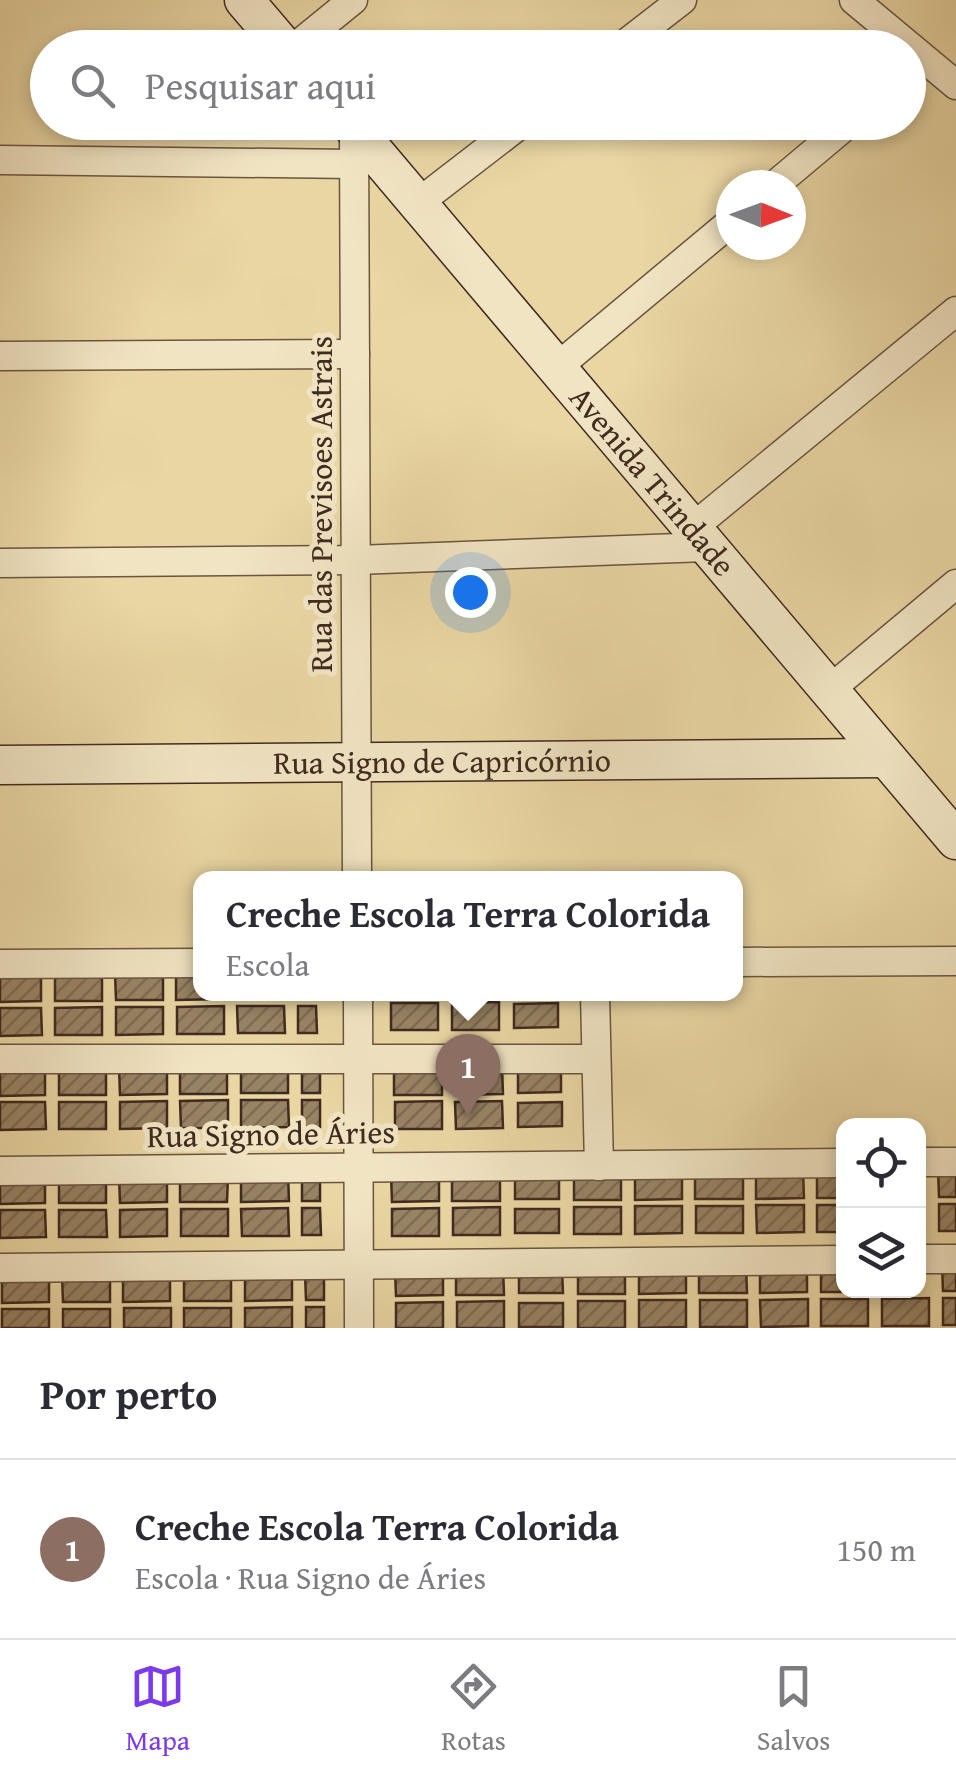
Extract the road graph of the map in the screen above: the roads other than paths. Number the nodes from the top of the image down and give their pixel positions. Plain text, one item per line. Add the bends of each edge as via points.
1 (244, 0) edge
2 (353, 0) edge
3 (682, 0) edge
4 (854, 0) edge
5 (269, 30) edge
6 (316, 30) edge
7 (643, 30) edge
8 (882, 30) edge
9 (926, 72) edge
10 (956, 85) edge
11 (320, 140) edge
12 (352, 140) edge
13 (354, 140) edge
14 (500, 140) edge
15 (829, 140) edge
16 (0, 160) edge
17 (794, 170) edge
18 (418, 203) junction
19 (716, 235) edge
20 (956, 311) edge
21 (355, 354) junction
22 (0, 356) edge
23 (556, 368) junction
24 (699, 538) junction
25 (356, 560) junction
26 (0, 563) edge
27 (956, 584) edge
28 (828, 691) junction
29 (884, 758) junction
30 (356, 762) junction
31 (0, 765) edge
32 (956, 840) edge
33 (357, 871) edge
34 (956, 961) edge
35 (743, 962) edge
36 (193, 963) edge
37 (0, 964) edge
38 (358, 1001) edge
39 (595, 1001) edge
40 (0, 1059) edge
41 (596, 1059) junction
42 (358, 1062) junction
43 (926, 1162) edge
44 (956, 1162) edge
45 (836, 1163) edge
46 (599, 1166) junction
47 (358, 1168) junction
48 (0, 1171) edge
49 (926, 1259) edge
50 (956, 1259) edge
51 (836, 1260) edge
52 (358, 1265) junction
53 (0, 1268) edge
54 (359, 1328) edge

1 - 5 main road
2 - 6 street
3 - 7 street
4 - 8 street
9 - 10 street
11 - 16 street
12 - 21 street, Rua das Previsoes Astrais
13 - 18 main road, Avenida Trindade
14 - 18 street
15 - 17 street
18 - 23 main road, Avenida Trindade
19 - 23 street
20 - 24 street
21 - 22 street
21 - 25 street, Rua das Previsoes Astrais
23 - 24 main road, Avenida Trindade
24 - 25 street
24 - 28 main road, Avenida Trindade
25 - 26 street
25 - 30 street, Rua das Previsoes Astrais
27 - 28 street
28 - 29 main road, Avenida Trindade
29 - 30 main road, Rua Signo de Capricórnio
29 - 32 main road, Avenida Trindade
30 - 31 main road, Rua Signo de Capricórnio
30 - 33 street, Rua das Previsoes Astrais
34 - 35 street
36 - 37 street
38 - 42 street
39 - 41 street
40 - 42 street
41 - 42 street
41 - 46 street
42 - 47 street
43 - 44 street
45 - 46 street, Rua Signo de Áries
46 - 47 street, Rua Signo de Áries
47 - 48 street, Rua Signo de Áries
47 - 52 street
49 - 50 street
51 - 52 street
52 - 53 street
52 - 54 street

